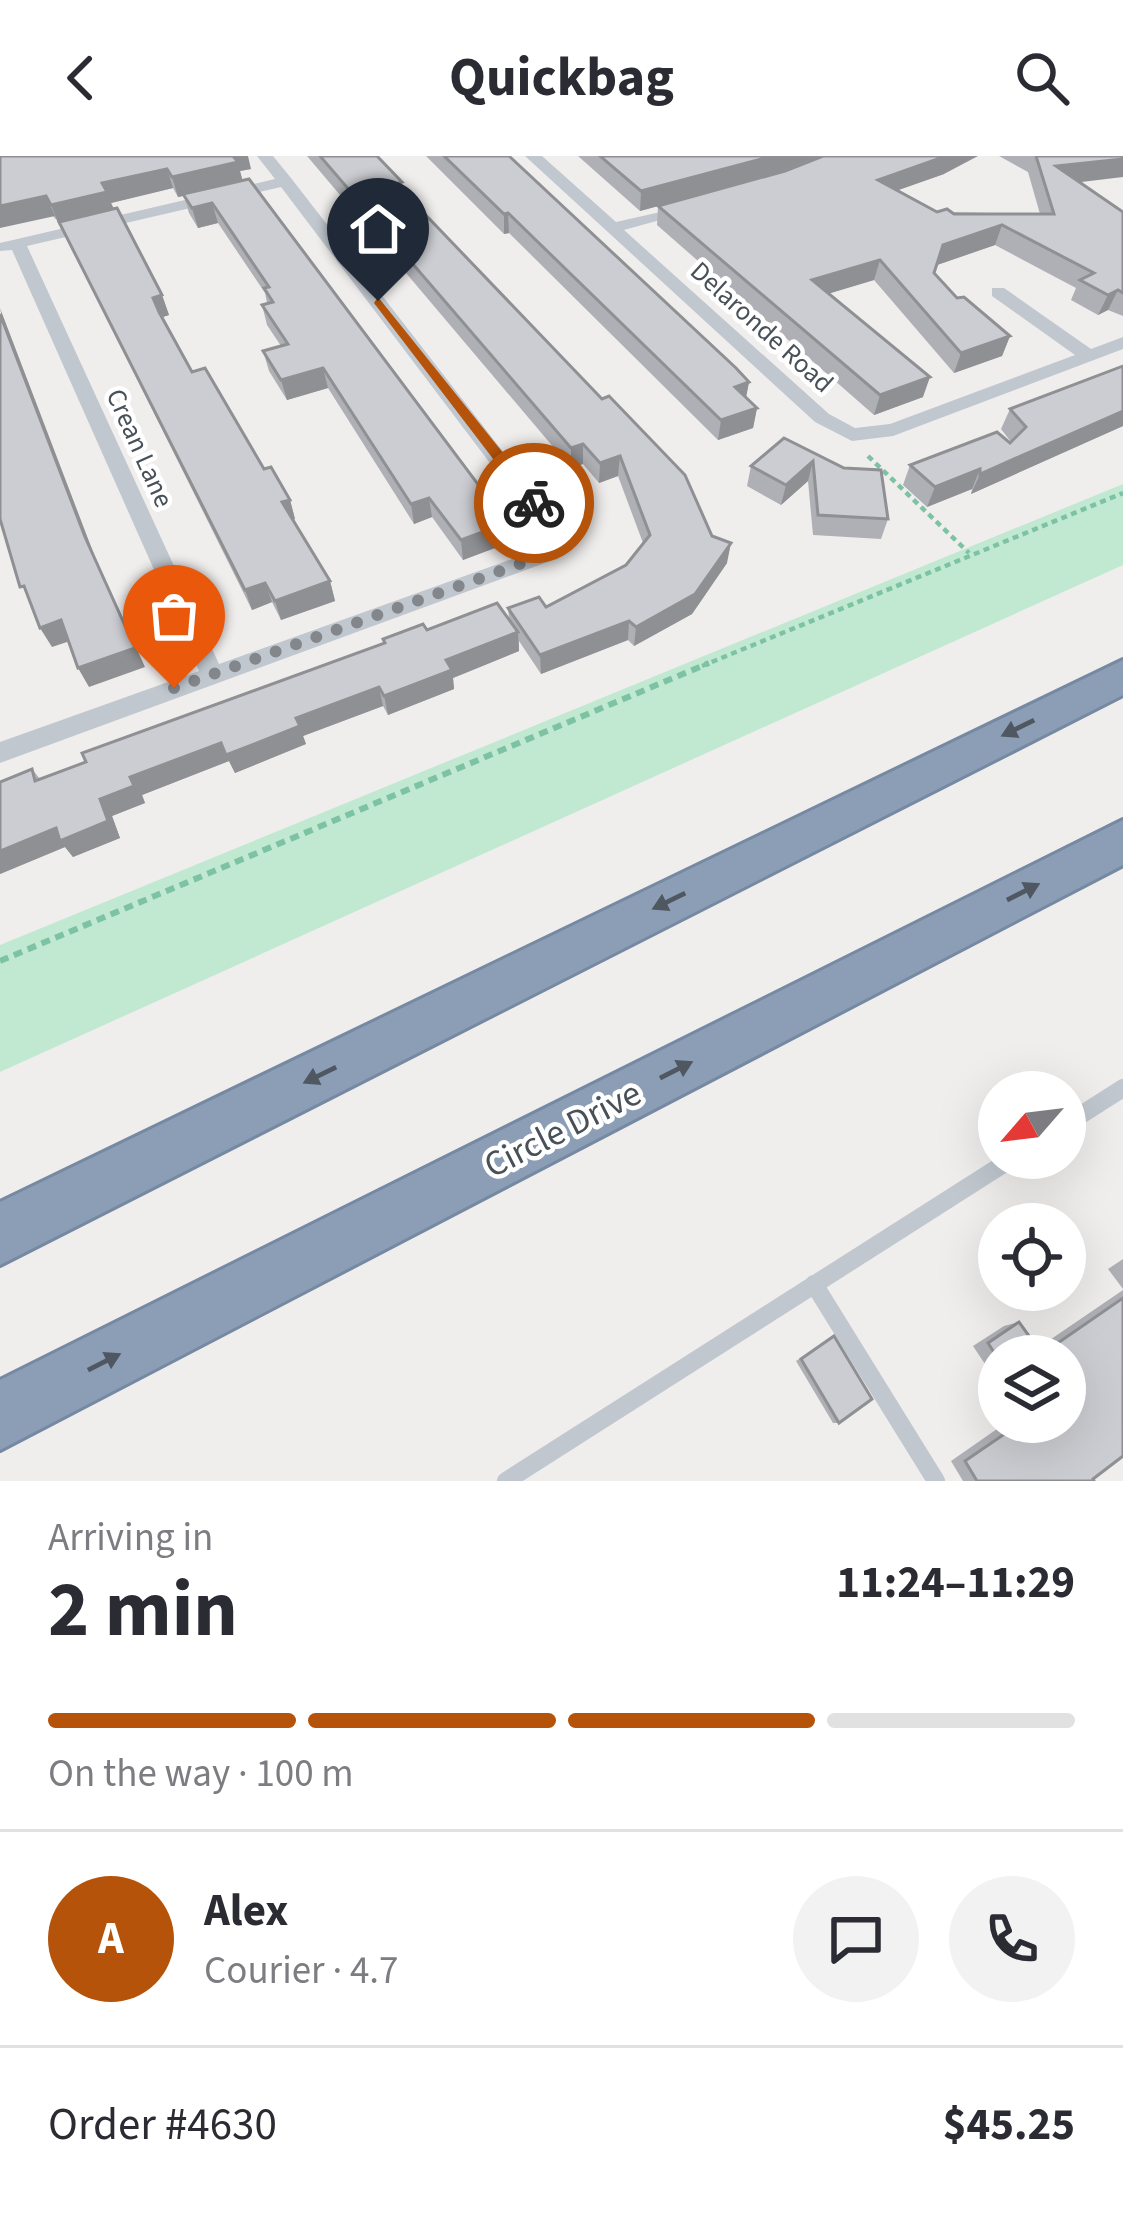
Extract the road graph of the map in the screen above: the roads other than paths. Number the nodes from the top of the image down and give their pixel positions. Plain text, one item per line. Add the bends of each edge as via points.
1 (266, 156) edge
2 (533, 156) edge
3 (286, 181) junction
4 (714, 200) edge
5 (613, 228) junction
6 (9, 246) edge
7 (998, 292) dead end
8 (1123, 344) edge
9 (1090, 356) junction
10 (212, 674) junction
11 (1123, 676) edge
12 (0, 753) edge
13 (1123, 841) edge
14 (1123, 1088) edge
15 (1086, 1112) edge
16 (980, 1179) edge
17 (0, 1234) edge
18 (814, 1284) junction
19 (0, 1416) edge
20 (506, 1481) edge
21 (936, 1481) edge

1 - 3 street
2 - 5 street, Delaronde Road
3 - 6 street
3 - 10 street via 558,537 545,555
4 - 5 street
5 - 9 street, Delaronde Road via 822,418 853,435 893,430
6 - 10 street, Crean Lane
7 - 9 street
8 - 9 street, Delaronde Road
10 - 12 street
11 -> 17 highway
19 -> 13 highway, Circle Drive
14 - 15 lane
16 - 18 lane
18 - 20 lane
18 - 21 lane

